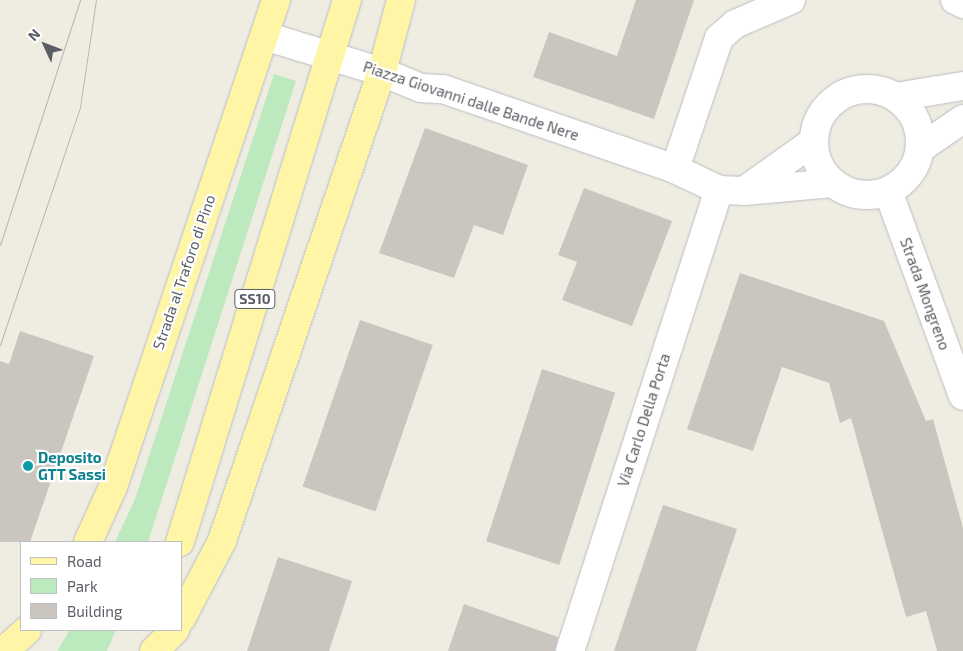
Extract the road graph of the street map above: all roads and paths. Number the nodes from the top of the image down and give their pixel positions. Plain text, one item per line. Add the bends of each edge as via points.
1 (276, 0) edge
2 (347, 0) edge
3 (401, 0) edge
4 (791, 0) edge
5 (955, 0) edge
6 (963, 4) edge
7 (265, 36) junction
8 (330, 55) junction
9 (382, 72) junction
10 (963, 86) edge
11 (896, 97) junction
12 (963, 118) edge
13 (814, 141) junction
14 (921, 148) junction
15 (675, 169) junction
16 (833, 183) junction
17 (731, 190) junction
18 (888, 191) junction
19 (963, 396) edge
20 (88, 541) edge
21 (180, 541) edge
22 (182, 617) edge
23 (27, 631) edge
24 (45, 631) edge
25 (151, 631) edge
26 (174, 631) edge
27 (175, 631) edge
28 (4, 651) edge
29 (35, 651) edge
30 (143, 651) edge
31 (154, 651) edge
32 (169, 651) edge
33 (570, 651) edge

1 - 7 main road, Strada al Traforo di Pino
2 - 8 main road, SS10
3 - 9 main road
4 - 15 street via 735,24 719,38
5 - 6 street
7 - 8 street, Piazza Giovanni dalle Bande Nere
7 - 20 main road, Strada al Traforo di Pino via 113,487
8 - 9 street, Piazza Giovanni dalle Bande Nere
8 - 21 main road, SS10
9 - 15 street, Piazza Giovanni dalle Bande Nere via 421,88 443,89
9 - 22 main road via 222,541
10 - 11 street
11 - 13 street via 878,89 860,89 842,95 827,107 818,123
11 - 14 street via 916,118
12 - 14 street
13 - 16 street via 819,164
13 - 17 street
14 - 18 street via 915,166 903,181
15 - 17 street, Piazza Giovanni dalle Bande Nere
16 - 17 street
16 - 18 street via 849,192 869,195
17 - 33 street, Via Carlo Della Porta
18 - 19 street, Strada Mongreno
23 - 28 main road
24 - 29 main road
25 - 30 main road
26 - 31 main road
27 - 32 main road

